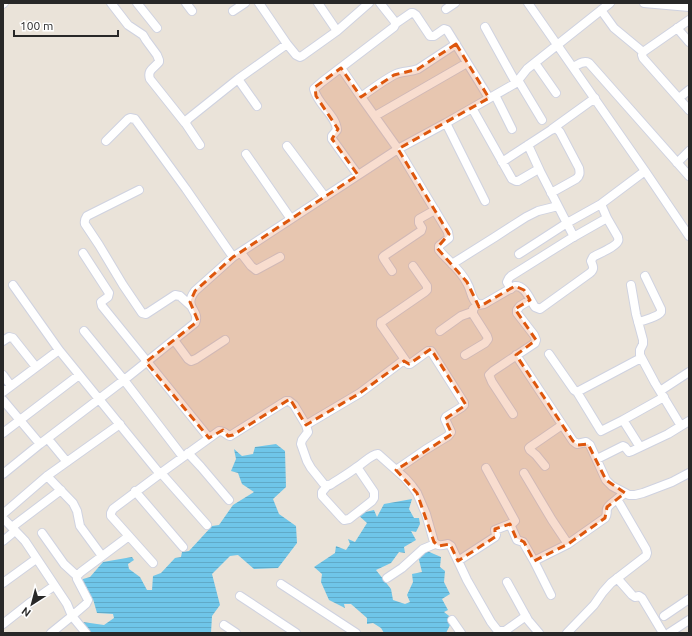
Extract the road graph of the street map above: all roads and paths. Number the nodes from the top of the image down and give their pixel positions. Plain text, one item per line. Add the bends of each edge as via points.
1 (137, 3) edge
2 (186, 3) edge
3 (245, 3) edge
4 (258, 3) edge
5 (318, 3) edge
6 (369, 3) edge
7 (380, 3) edge
8 (455, 3) edge
9 (528, 3) edge
10 (610, 3) edge
11 (644, 3) edge
12 (114, 4) edge
13 (689, 7) edge
14 (446, 9) dead end
15 (601, 10) junction
16 (192, 11) dead end
17 (233, 11) dead end
18 (689, 20) edge
19 (395, 24) junction
20 (485, 26) dead end
21 (157, 28) dead end
22 (677, 28) junction
23 (337, 30) junction
24 (689, 42) edge
25 (287, 44) junction
26 (456, 44) junction
27 (557, 46) junction
28 (644, 52) junction
29 (467, 63) junction
30 (535, 63) junction
31 (573, 67) junction
32 (341, 68) junction
33 (238, 79) junction
34 (517, 82) junction
35 (689, 90) edge
36 (556, 93) dead end
37 (361, 96) junction
38 (492, 97) junction
39 (595, 98) junction
40 (679, 98) junction
41 (257, 106) dead end
42 (472, 108) junction
43 (689, 110) edge
44 (375, 116) junction
45 (542, 120) dead end
46 (185, 122) junction
47 (446, 124) junction
48 (512, 129) dead end
49 (551, 130) junction
50 (106, 141) dead end
51 (200, 144) dead end
52 (528, 145) junction
53 (288, 146) dead end
54 (398, 149) junction
55 (689, 151) edge
56 (246, 154) dead end
57 (502, 162) junction
58 (678, 163) junction
59 (540, 171) junction
60 (645, 171) junction
61 (358, 175) junction
62 (689, 176) edge
63 (139, 190) dead end
64 (551, 193) junction
65 (325, 197) junction
66 (485, 201) dead end
67 (601, 204) junction
68 (558, 206) junction
69 (435, 210) junction
70 (607, 218) junction
71 (291, 219) junction
72 (567, 223) junction
73 (689, 236) edge
74 (574, 237) junction
75 (83, 253) dead end
76 (241, 253) junction
77 (519, 254) dead end
78 (280, 257) dead end
79 (233, 258) junction
80 (452, 264) junction
81 (414, 266) dead end
82 (392, 271) dead end
83 (644, 276) dead end
84 (13, 285) dead end
85 (632, 285) dead end
86 (511, 289) junction
87 (530, 300) junction
88 (478, 304) junction
89 (192, 306) junction
90 (472, 312) junction
91 (638, 322) junction
92 (84, 331) dead end
93 (440, 331) dead end
94 (174, 340) junction
95 (225, 340) dead end
96 (3, 341) edge
97 (60, 350) junction
98 (549, 354) dead end
99 (465, 355) dead end
100 (516, 355) junction
101 (642, 358) junction
102 (404, 360) junction
103 (146, 362) junction
104 (36, 367) junction
105 (689, 372) edge
106 (3, 375) edge
107 (79, 375) junction
108 (124, 380) junction
109 (11, 386) junction
110 (3, 392) edge
111 (577, 392) junction
112 (662, 394) junction
113 (100, 399) junction
114 (3, 400) edge
115 (513, 414) dead end
116 (20, 420) junction
117 (623, 420) junction
118 (689, 421) edge
119 (120, 424) junction
120 (306, 425) junction
121 (562, 425) junction
122 (681, 426) junction
123 (3, 433) edge
124 (208, 438) junction
125 (48, 439) junction
126 (40, 444) junction
127 (640, 447) junction
128 (185, 455) junction
129 (597, 459) junction
130 (67, 462) junction
131 (545, 466) dead end
132 (357, 467) junction
133 (486, 468) dead end
134 (396, 470) junction
135 (160, 473) junction
136 (524, 473) dead end
137 (689, 473) edge
138 (3, 474) edge
139 (47, 476) junction
140 (328, 486) junction
141 (61, 490) junction
142 (135, 492) junction
143 (626, 493) junction
144 (617, 499) junction
145 (228, 500) dead end
146 (3, 514) edge
147 (3, 518) edge
148 (510, 524) junction
149 (207, 525) dead end
150 (14, 529) junction
151 (42, 533) dead end
152 (129, 536) junction
153 (3, 541) edge
154 (435, 544) junction
155 (568, 544) junction
156 (183, 547) dead end
157 (102, 556) junction
158 (36, 559) junction
159 (458, 560) junction
160 (534, 561) junction
161 (153, 563) dead end
162 (77, 576) junction
163 (387, 578) dead end
164 (617, 578) junction
165 (507, 582) dead end
166 (3, 583) edge
167 (281, 584) dead end
168 (54, 586) junction
169 (551, 595) dead end
170 (240, 596) dead end
171 (689, 599) edge
172 (72, 616) junction
173 (526, 616) junction
174 (664, 616) dead end
175 (452, 620) dead end
176 (689, 620) edge
177 (3, 624) edge
178 (224, 625) dead end
179 (500, 632) edge
180 (51, 633) edge
181 (86, 633) edge
182 (236, 633) edge
183 (296, 633) edge
184 (356, 633) edge
185 (461, 633) edge
186 (539, 633) edge
187 (567, 633) edge
188 (663, 633) edge
189 (669, 633) edge

1 - 21 street
2 - 16 street
3 - 17 street
4 - 25 street
5 - 23 street
6 - 23 street
7 - 19 street
8 - 14 street
9 - 27 street
10 - 15 street
11 - 13 street
12 - 46 street via 128,25 143,36 157,55 159,60 150,70 150,79
15 - 27 street
15 - 28 street via 614,28
18 - 22 street
19 - 26 street via 413,13 430,36 446,29
19 - 32 street
20 - 34 street
22 - 24 street
22 - 28 street
23 - 25 street via 300,57
25 - 33 street
26 - 29 street
26 - 37 street via 418,69 394,75
27 - 30 street
27 - 31 street
28 - 40 street via 643,58
29 - 38 street
29 - 44 street
30 - 34 street via 524,71
30 - 36 street
31 - 39 street
31 - 58 street via 584,62 589,64
32 - 37 street
32 - 61 street via 314,90 337,127 332,139
33 - 41 street
33 - 46 street
34 - 38 street
34 - 45 street
35 - 40 street
37 - 44 street
38 - 42 street
38 - 48 street
39 - 49 street
39 - 60 street
40 - 43 street
42 - 47 street
42 - 57 street
44 - 54 street
46 - 51 street
47 - 54 street
47 - 66 street
49 - 52 street
49 - 64 street via 556,128 560,132 580,172 576,179
50 - 79 street via 128,119 135,119
52 - 57 street
52 - 59 street
53 - 65 street
54 - 61 street
54 - 69 street
55 - 58 street
56 - 71 street
57 - 59 street via 511,178 516,181 537,170
58 - 62 street
59 - 64 street
60 - 67 street
60 - 73 street
61 - 65 street
63 - 89 street via 87,216 84,224 142,313 146,314 175,295
64 - 68 street
65 - 71 street
67 - 70 street
67 - 72 street
68 - 72 street
68 - 80 street via 526,217
69 - 80 street via 449,234 439,246 439,250
69 - 82 street via 419,219 422,228 420,231 384,256
70 - 74 street
70 - 87 street via 618,242 593,257 592,271 540,309
71 - 76 street
72 - 74 street
72 - 77 street
74 - 86 street via 509,278 507,282
75 - 103 street via 109,293 101,302 102,306
76 - 78 street via 256,270
76 - 79 street
79 - 89 street via 196,291 190,299
80 - 88 street via 467,282
81 - 102 street via 427,290 381,322
83 - 91 street via 661,312
84 - 97 street
85 - 91 street
86 - 87 street via 515,286 521,287
86 - 88 street via 484,304
87 - 100 street via 517,308 517,313 536,341
88 - 90 street
89 - 94 street via 197,321
90 - 93 street via 461,316
90 - 99 street via 488,339
91 - 101 street via 643,340 640,350
92 - 108 street
94 - 95 street via 191,361
94 - 103 street
96 - 104 street via 8,337 13,338
97 - 104 street
97 - 107 street
98 - 111 street
100 - 115 street via 489,375
100 - 121 street
101 - 111 street
101 - 112 street
102 - 120 street via 360,393
102 - 134 street via 409,364 431,351 464,405 446,417 451,432 448,436
103 - 108 street
103 - 124 street
104 - 109 street
105 - 112 street
106 - 109 street
107 - 113 street
107 - 116 street
108 - 113 street
108 - 128 street
109 - 110 street
111 - 117 street via 600,430 603,431
112 - 117 street
112 - 122 street
113 - 119 street
113 - 125 street
114 - 116 street
116 - 123 street
116 - 126 street
117 - 127 street
118 - 122 street
119 - 130 street
119 - 135 street
120 - 124 street via 294,405 286,401 233,435 228,436 225,432 219,431
120 - 140 street via 308,432 301,442 307,461 320,480
121 - 129 street via 577,444 588,444
121 - 131 street via 529,448
122 - 127 street
124 - 128 street
125 - 126 street
125 - 130 street
126 - 138 street
127 - 129 street via 629,452 622,446
128 - 135 street
128 - 145 street via 198,463
129 - 143 street via 606,480
130 - 139 street
132 - 134 street via 378,454
132 - 140 street
132 - 140 street via 374,492 374,498 349,519 344,520 322,496 322,492
133 - 148 street via 514,520
134 - 154 street via 417,493
135 - 142 street
135 - 149 street
136 - 155 street
137 - 143 street via 643,493
139 - 141 street
139 - 146 street
141 - 150 street
141 - 157 street via 76,507 80,526
142 - 152 street via 110,513
142 - 156 street
143 - 144 street
144 - 155 street via 608,507 605,518
144 - 164 street via 647,553 644,559
147 - 150 street
148 - 159 street via 494,530 495,537
148 - 160 street via 516,538 523,542
150 - 153 street
150 - 158 street
151 - 162 street via 64,564
152 - 157 street
152 - 161 street
154 - 159 street via 450,545
154 - 163 street via 423,548
155 - 160 street
157 - 162 street
158 - 166 street
158 - 168 street
159 - 179 street via 491,622
160 - 169 street
162 - 172 street via 88,600
164 - 187 street via 606,587 594,605
164 - 188 street via 632,595 642,598
165 - 173 street
167 - 184 street
168 - 172 street
168 - 177 street
170 - 183 street
171 - 174 street
172 - 180 street
172 - 181 street
173 - 179 street
173 - 186 street
175 - 185 street
176 - 189 street
178 - 182 street

